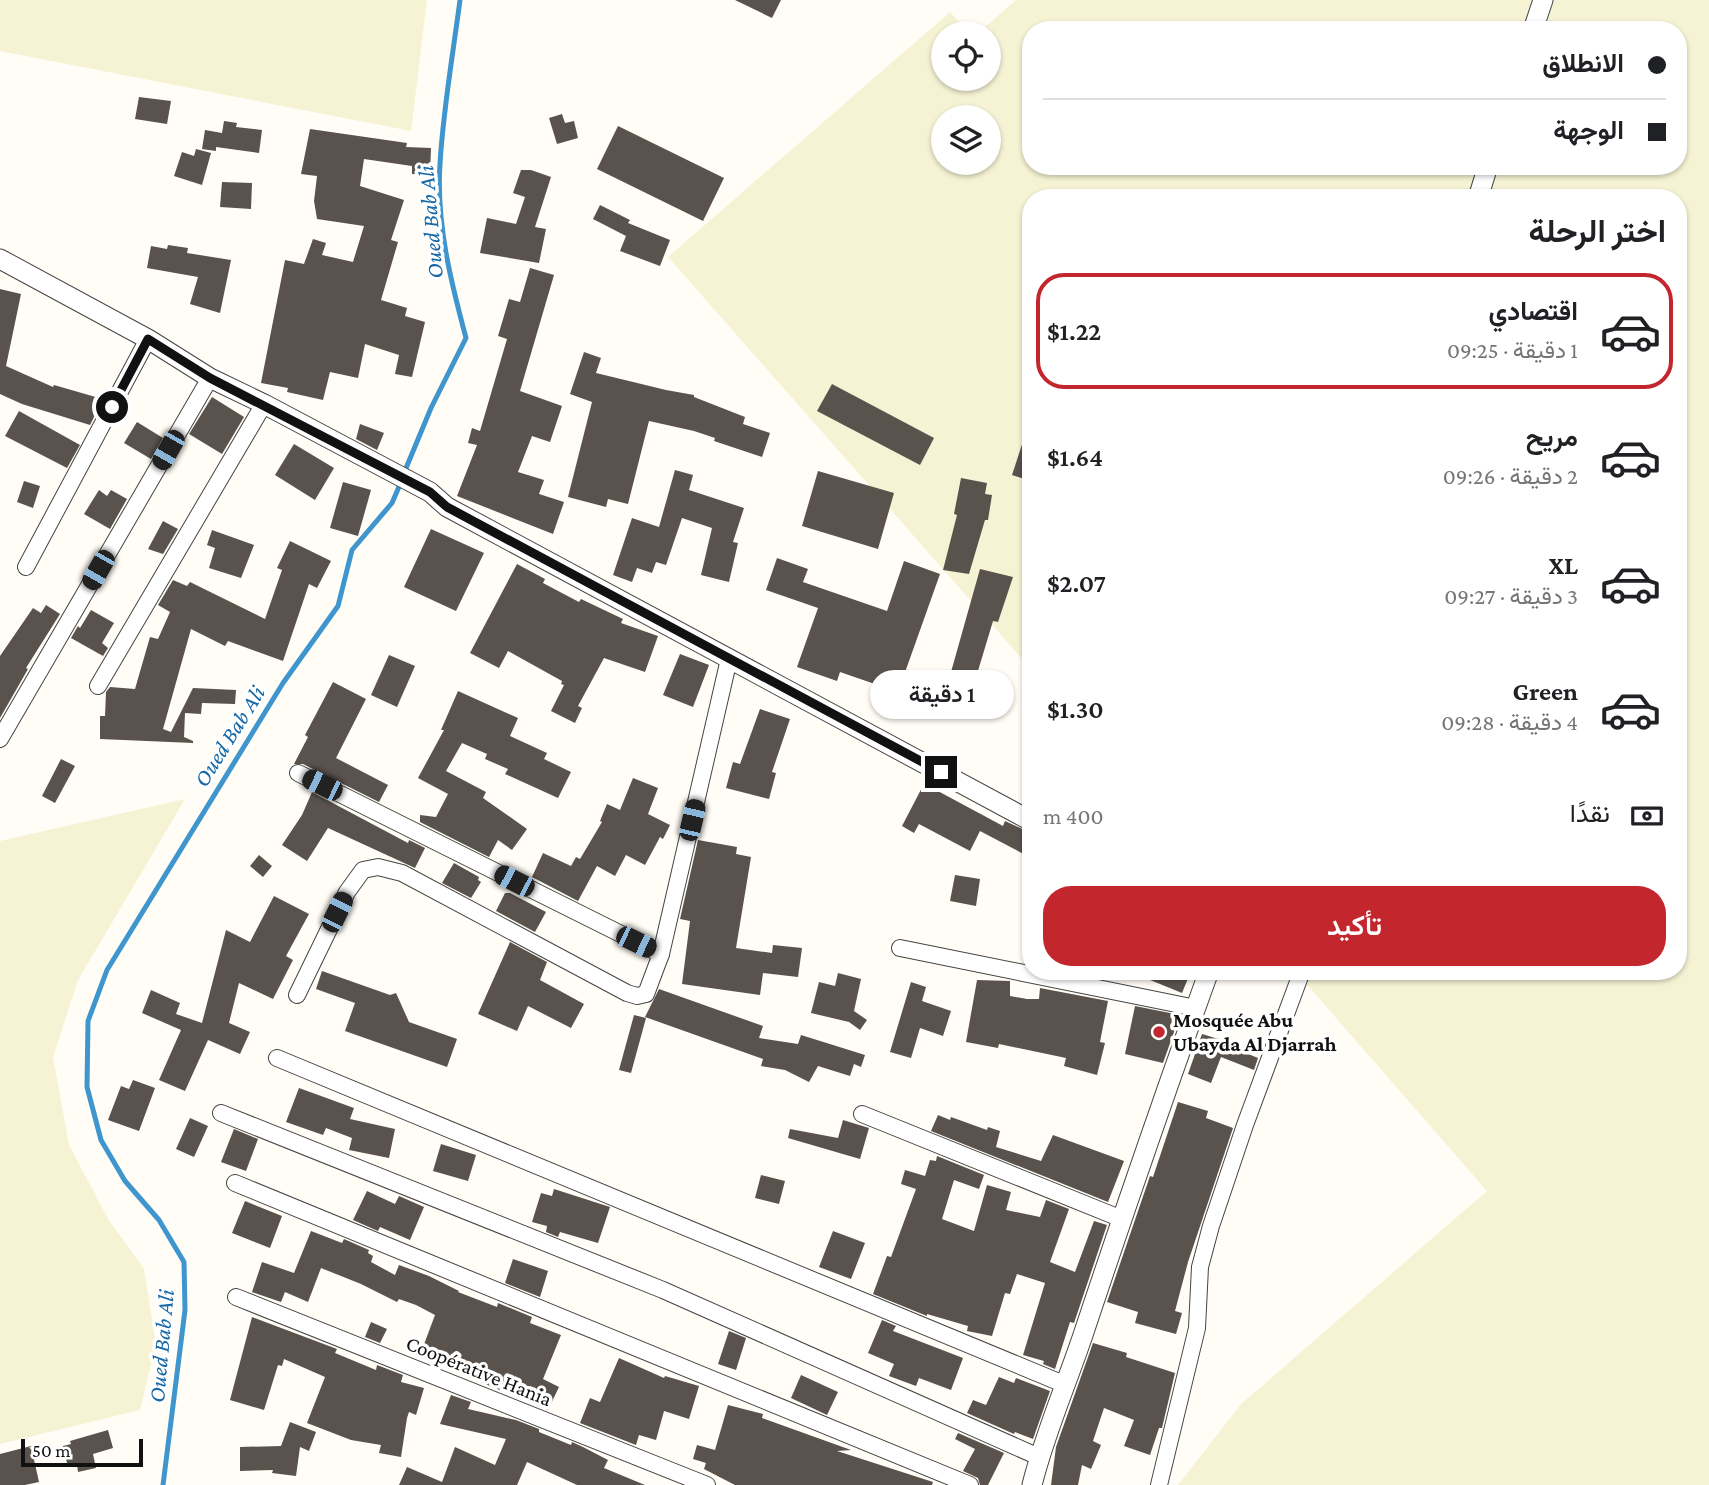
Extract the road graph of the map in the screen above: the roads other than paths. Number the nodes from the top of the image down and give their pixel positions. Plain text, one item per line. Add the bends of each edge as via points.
1 (1543, 0) edge
2 (1536, 21) edge
3 (0, 258) edge
4 (148, 339) junction
5 (210, 378) junction
6 (264, 404) junction
7 (26, 567) dead end
8 (729, 659) junction
9 (98, 686) dead end
10 (0, 739) edge
11 (298, 774) dead end
12 (1022, 816) edge
13 (900, 948) dead end
14 (661, 954) junction
15 (1022, 973) edge
16 (1058, 980) edge
17 (1206, 980) edge
18 (1299, 980) edge
19 (297, 995) dead end
20 (1196, 1008) junction
21 (277, 1058) dead end
22 (221, 1113) dead end
23 (862, 1114) dead end
24 (234, 1183) dead end
25 (1122, 1219) junction
26 (236, 1297) dead end
27 (1066, 1385) junction
28 (1039, 1457) junction
29 (707, 1485) edge
30 (970, 1485) edge
31 (1032, 1485) edge
32 (1159, 1485) edge

1 - 2 street
3 - 4 street
4 - 5 street
4 - 7 street
5 - 6 street
5 - 10 street
6 - 8 street
6 - 9 street
8 - 12 street
8 - 14 street
11 - 14 street
13 - 15 street
14 - 19 street via 646,994 627,993 402,873 378,867 363,870 347,892
16 - 20 street
17 - 20 street
18 - 32 street via 1211,1226 1200,1267 1198,1328
20 - 25 street
21 - 27 street
22 - 28 street via 663,1290
23 - 25 street
24 - 30 street
25 - 27 street
26 - 29 street, Coopérative Hania
27 - 28 street
28 - 31 street

